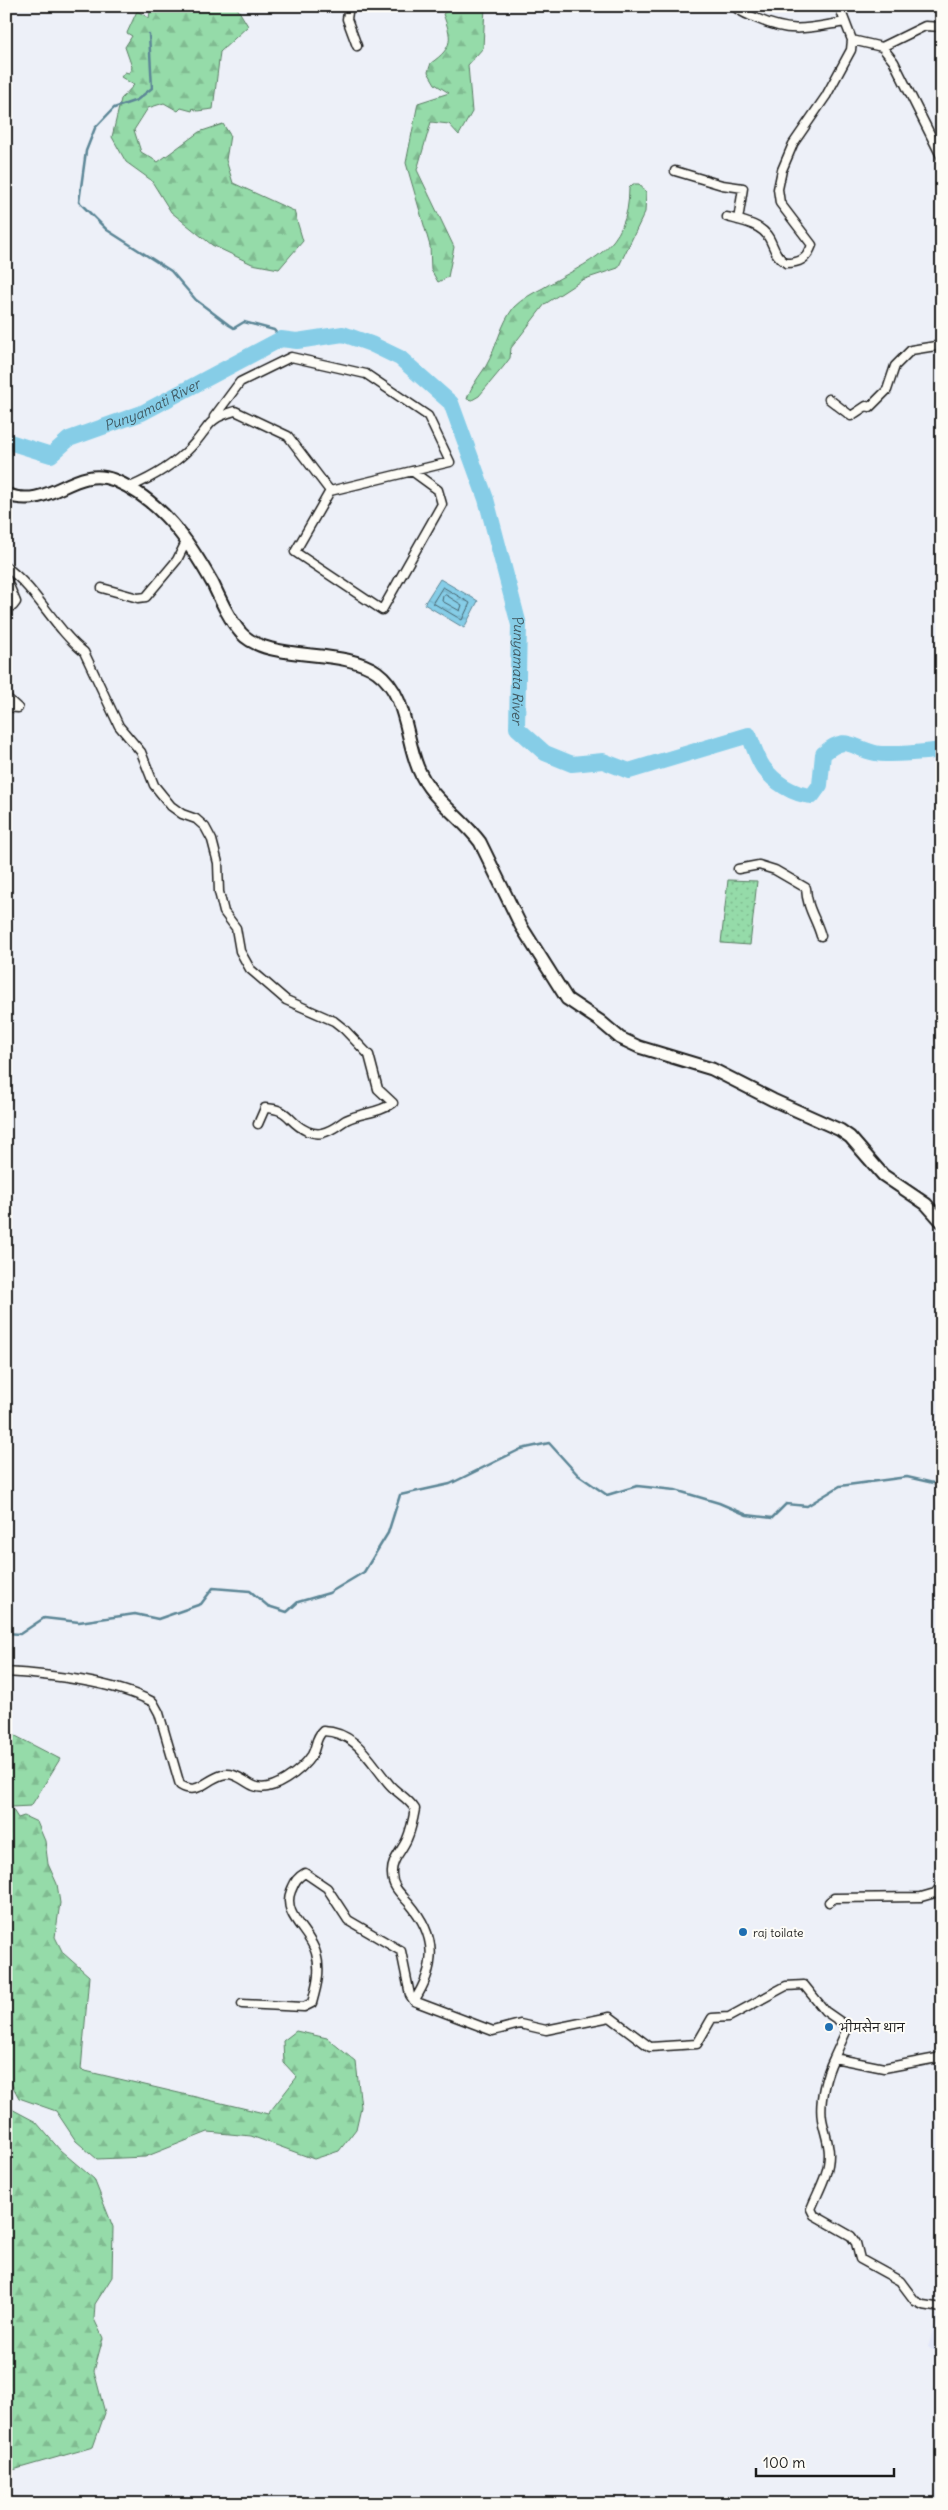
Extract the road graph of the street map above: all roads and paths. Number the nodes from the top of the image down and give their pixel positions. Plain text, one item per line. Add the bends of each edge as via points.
1 (349, 6) edge
2 (734, 6) edge
3 (840, 6) edge
4 (844, 22) junction
5 (942, 27) edge
6 (852, 40) junction
7 (358, 46) dead end
8 (882, 47) junction
9 (942, 158) edge
10 (675, 170) dead end
11 (728, 217) dead end
12 (738, 220) junction
13 (942, 344) edge
14 (829, 399) dead end
15 (214, 417) junction
16 (130, 487) junction
17 (330, 491) junction
18 (6, 494) edge
19 (187, 540) junction
20 (6, 566) edge
21 (6, 578) edge
22 (102, 588) dead end
23 (6, 606) edge
24 (6, 697) edge
25 (6, 707) edge
26 (738, 869) dead end
27 (821, 936) dead end
28 (258, 1124) dead end
29 (942, 1222) edge
30 (6, 1672) edge
31 (942, 1885) edge
32 (829, 1902) dead end
33 (414, 2001) junction
34 (242, 2004) dead end
35 (942, 2054) edge
36 (834, 2058) junction
37 (942, 2308) edge

1 - 7 street via 347,19
2 - 4 street via 740,12 779,28 803,29
3 - 4 street
4 - 6 street
5 - 8 street via 925,26
6 - 8 street
6 - 12 street via 851,50 826,96 793,144 778,188 780,203 812,245 808,255 802,261 786,263 778,258 762,230
8 - 9 street via 903,78
10 - 12 street via 743,188
11 - 12 street
13 - 14 street via 911,350 895,366 887,390 870,408 866,406 851,416
15 - 16 street via 191,447 148,479
15 - 17 street via 235,411 288,436
15 - 17 street via 240,382 291,357 366,374 428,416 450,462
16 - 18 main road via 111,479 90,476 36,498 23,499
16 - 19 main road via 152,502
17 - 17 street via 412,471 438,490 442,504 382,610 296,552
19 - 22 street via 177,560 146,597 138,598
19 - 29 main road via 230,616 247,639 284,650 348,660 370,667 387,682 402,711 418,768 428,787 480,842 521,926 567,998 620,1038 639,1048 712,1069 840,1130 883,1175 926,1204
20 - 28 street via 38,597 74,644 84,652 118,726 141,752 154,784 171,806 205,827 218,863 219,892 224,912 236,928 240,951 250,969 286,1000 334,1021 344,1029 369,1055 378,1089 393,1103 380,1112 347,1120 321,1133 299,1127 282,1110 275,1108 265,1108
21 - 23 street via 16,602 14,606
24 - 25 street via 18,708
26 - 27 street via 759,865 775,870 806,888 809,912
30 - 33 street via 45,1674 107,1687 154,1702 175,1773 180,1785 188,1790 229,1774 267,1788 279,1784 307,1760 313,1753 316,1737 323,1731 334,1731 353,1740 414,1809 406,1841 396,1856 392,1874 395,1889 427,1928 432,1963
31 - 32 street via 935,1893 921,1897 834,1898
33 - 34 street via 401,1951 348,1920 327,1888 305,1873 296,1878 288,1897 290,1911 316,1951 320,1974 312,2003 304,2007
33 - 36 street via 493,2031 520,2024 546,2030 610,2018 650,2047 697,2044 712,2018 729,2017 786,1986 804,1985 825,2011 848,2027
35 - 36 street via 937,2058 884,2068
36 - 37 street via 829,2068 822,2110 829,2152 828,2167 811,2209 814,2215 851,2236 860,2258 900,2281 915,2300 923,2305

